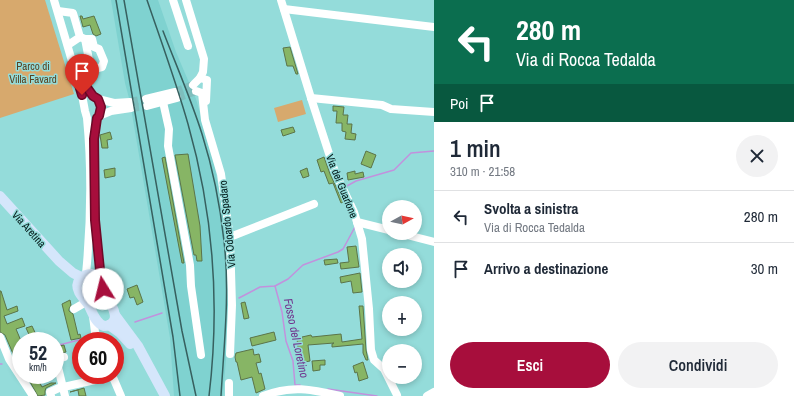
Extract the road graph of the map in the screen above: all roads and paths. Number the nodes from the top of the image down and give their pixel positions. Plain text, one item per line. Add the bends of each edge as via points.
1 (54, 0) edge
2 (173, 0) edge
3 (186, 0) edge
4 (281, 0) edge
5 (284, 9) junction
6 (58, 12) junction
7 (434, 27) edge
8 (68, 45) junction
9 (188, 46) dead end
10 (75, 71) junction
11 (204, 79) junction
12 (95, 98) junction
13 (310, 98) junction
14 (84, 102) junction
15 (163, 102) junction
16 (434, 112) edge
17 (98, 117) junction
18 (87, 118) junction
19 (205, 120) junction
20 (0, 196) edge
21 (314, 204) dead end
22 (357, 222) junction
23 (382, 228) edge
24 (230, 236) junction
25 (422, 239) edge
26 (434, 242) edge
27 (59, 261) junction
28 (83, 276) junction
29 (101, 280) junction
30 (77, 287) junction
31 (86, 302) junction
32 (74, 309) dead end
33 (93, 315) junction
34 (115, 315) junction
35 (108, 326) junction
36 (95, 332) edge
37 (104, 332) edge
38 (0, 337) edge
39 (230, 354) dead end
40 (201, 355) dead end
41 (145, 360) junction
42 (229, 383) dead end
43 (62, 384) edge
44 (77, 384) edge
45 (116, 384) edge
46 (63, 387) junction
47 (434, 392) edge
48 (33, 396) edge
49 (51, 396) edge
50 (65, 396) edge
51 (121, 396) edge
52 (165, 396) edge
53 (229, 396) edge
54 (263, 396) edge
55 (340, 396) edge
56 (395, 396) edge
57 (427, 396) edge

1 - 6 street
2 - 9 street
3 - 11 street, Via Odoardo Spadaro via 207,62 208,70
4 - 5 street, Via del Guarlone
5 - 7 street
5 - 13 street, Via del Guarlone
6 - 8 street
6 - 8 street via 72,12 82,38
8 - 10 street
10 - 12 street
10 - 14 street
11 - 19 street, Via Odoardo Spadaro
11 - 19 street, Via Odoardo Spadaro via 204,87 194,88 202,93
12 - 14 street via 87,97
12 - 17 street via 101,107
12 - 17 street via 130,105
13 - 16 street
13 - 22 street, Via del Guarlone via 335,172
14 - 18 street
15 - 15 street via 176,95 146,102
15 - 40 street via 169,129 168,146 190,264
17 - 18 street via 92,120
17 - 29 street via 94,139 95,220
18 - 28 street via 90,222
19 - 24 street, Via Odoardo Spadaro via 221,174
20 - 27 main road, Via Aretina
21 - 24 street
22 - 23 street
22 - 56 street, Via del Guarlone via 362,239 371,350 374,360 384,370
24 - 39 street, Via Odoardo Spadaro
25 - 26 street
27 - 28 main road, Via Aretina via 73,273
27 - 30 main road, Via Aretina
28 - 29 main road, Via Aretina via 93,274
28 - 30 main road
29 - 34 main road
30 - 31 main road, Via Aretina
31 - 32 street
31 - 33 main road, Via Aretina
33 - 35 main road via 100,323
33 - 36 street
34 - 35 main road via 114,322
34 - 41 main road
35 - 37 street
35 - 41 main road via 120,333
38 - 48 street via 9,359
41 - 52 main road
42 - 53 street
43 - 46 street
44 - 46 street
45 - 51 street
46 - 49 street via 50,392
46 - 50 street
47 - 57 street
54 - 55 street via 286,389 316,390

